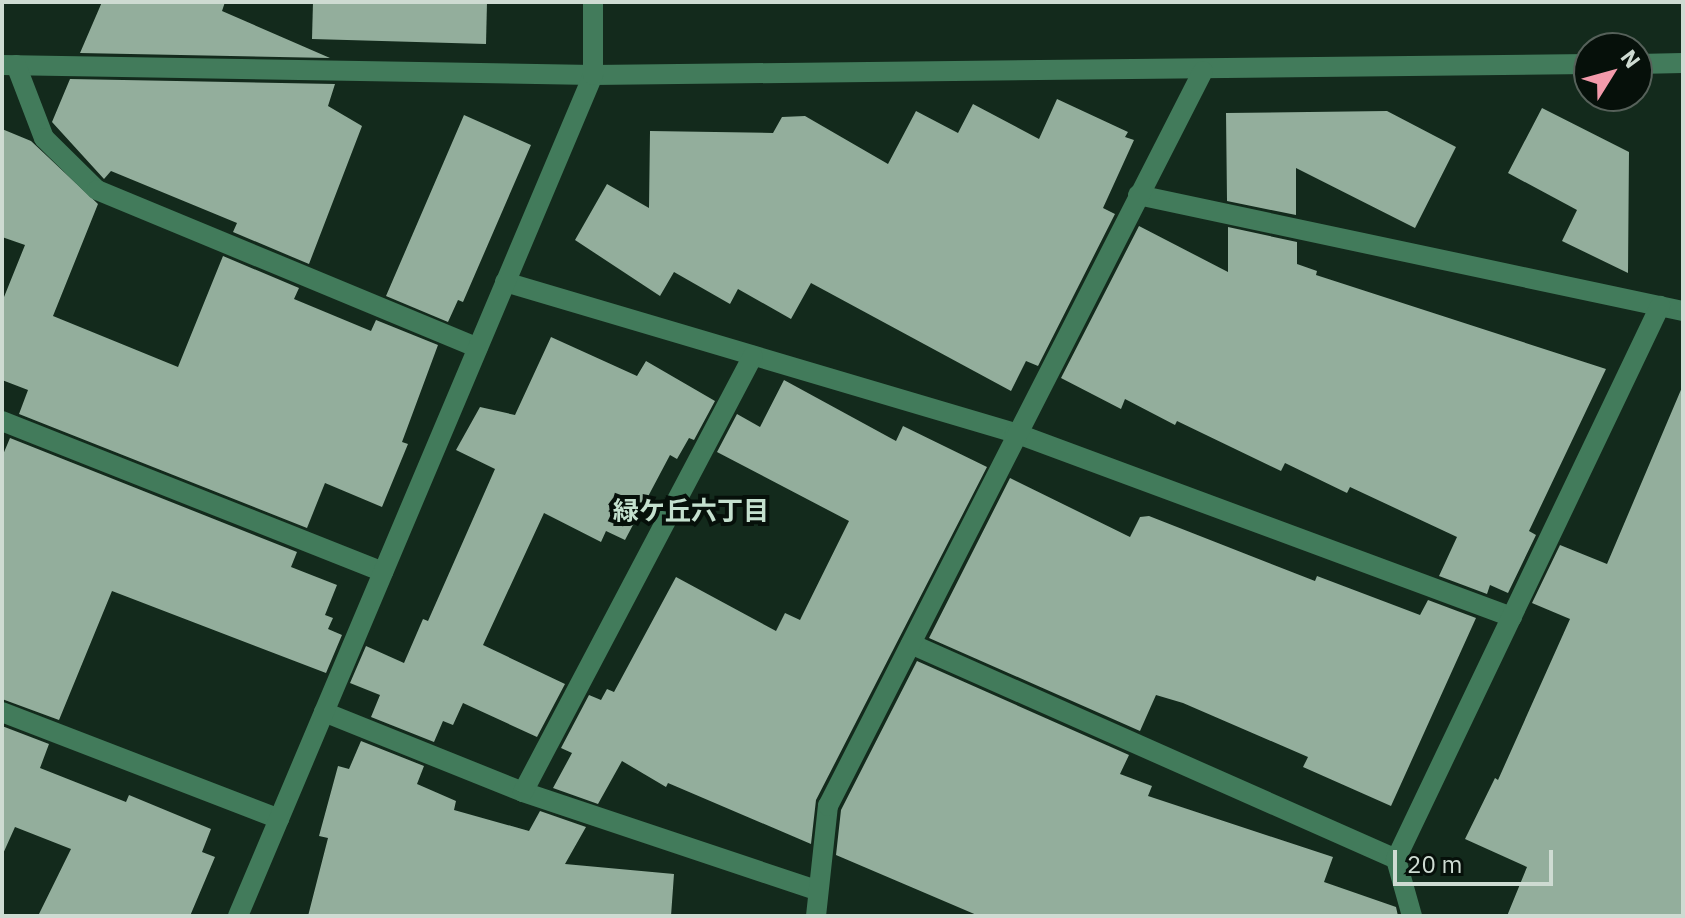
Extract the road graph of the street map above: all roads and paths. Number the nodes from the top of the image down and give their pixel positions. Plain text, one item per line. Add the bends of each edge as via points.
1 (593, 2) edge
2 (1683, 63) edge
3 (1573, 64) edge
4 (1653, 64) edge
5 (9, 65) edge
6 (1203, 71) junction
7 (593, 75) junction
8 (1138, 195) junction
9 (505, 282) junction
10 (1660, 306) junction
11 (1683, 311) edge
12 (478, 348) junction
13 (753, 356) junction
14 (2, 421) edge
15 (1015, 433) junction
16 (383, 572) junction
17 (1512, 617) junction
18 (911, 644) junction
19 (2, 712) edge
20 (324, 712) junction
21 (523, 792) junction
22 (279, 819) junction
23 (1396, 859) junction
24 (816, 890) junction
25 (238, 916) edge
26 (816, 916) edge
27 (1412, 916) edge

1 - 7 street
2 - 4 street
3 - 6 street
5 - 7 street
5 - 12 street via 44,138 97,190
6 - 7 street
6 - 8 street
7 - 9 street
8 - 10 street
8 - 15 street
9 - 12 street
9 - 13 street
10 - 11 street
10 - 17 street
12 - 16 street
13 - 15 street
13 - 21 street
14 - 16 street
15 - 17 street
15 - 18 street
16 - 20 street
17 - 23 street
18 - 23 street
18 - 24 street via 828,806
19 - 22 street
20 - 21 street
20 - 22 street
21 - 24 street
22 - 25 street
23 - 27 street
24 - 26 street

